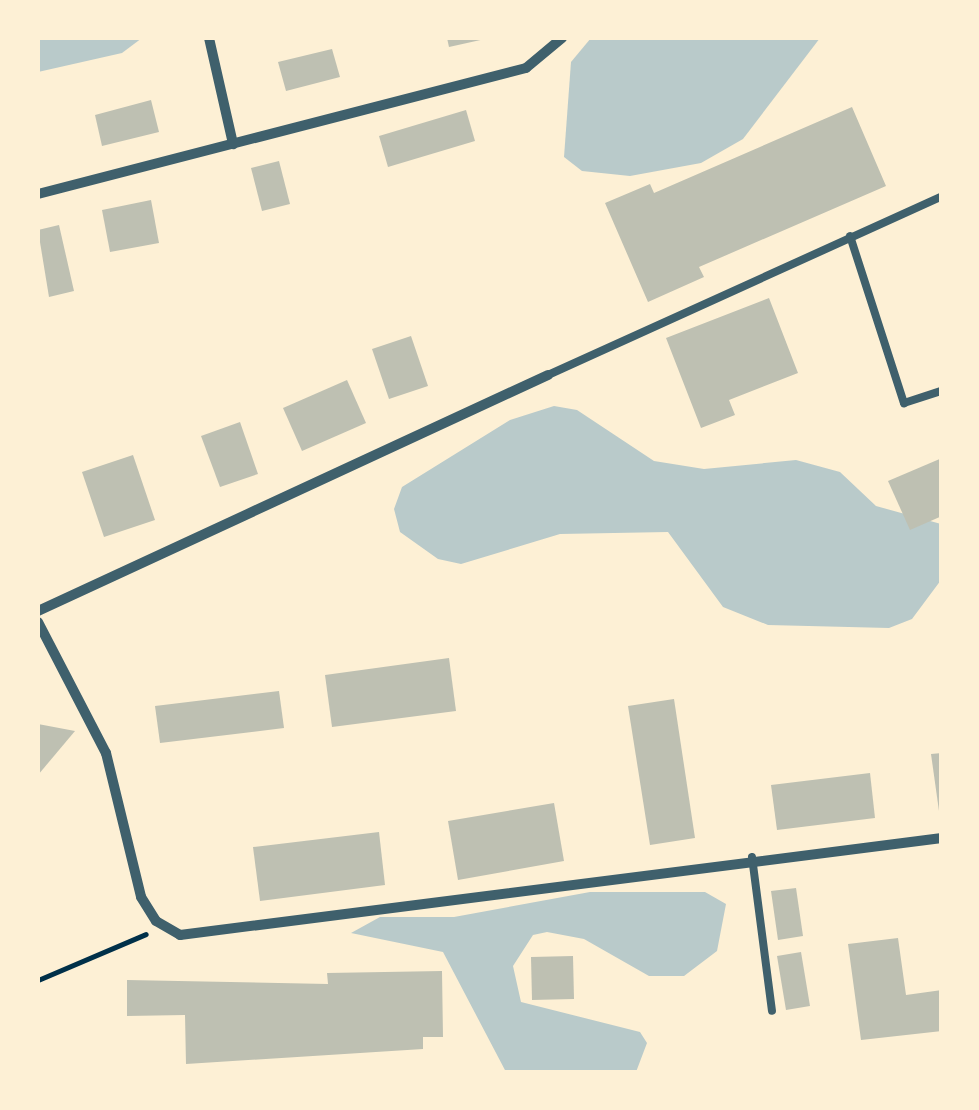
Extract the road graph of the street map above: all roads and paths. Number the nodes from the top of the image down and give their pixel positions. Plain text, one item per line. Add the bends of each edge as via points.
1 (209, 38) edge
2 (562, 38) edge
3 (233, 144) junction
4 (38, 194) edge
5 (942, 196) edge
6 (850, 236) junction
7 (548, 375) joint
8 (942, 390) edge
9 (38, 612) edge
10 (38, 622) edge
11 (942, 838) edge
12 (752, 857) junction
13 (162, 925) junction
14 (38, 980) edge
15 (772, 1012) dead end

1 - 3 street
2 - 3 street via 526,68
3 - 4 street
5 - 6 lane
6 - 7 lane
6 - 8 lane via 904,403
7 - 9 street
10 - 13 street via 86,703 141,897
11 - 12 street
12 - 13 street via 212,938
12 - 15 lane
13 - 14 path

